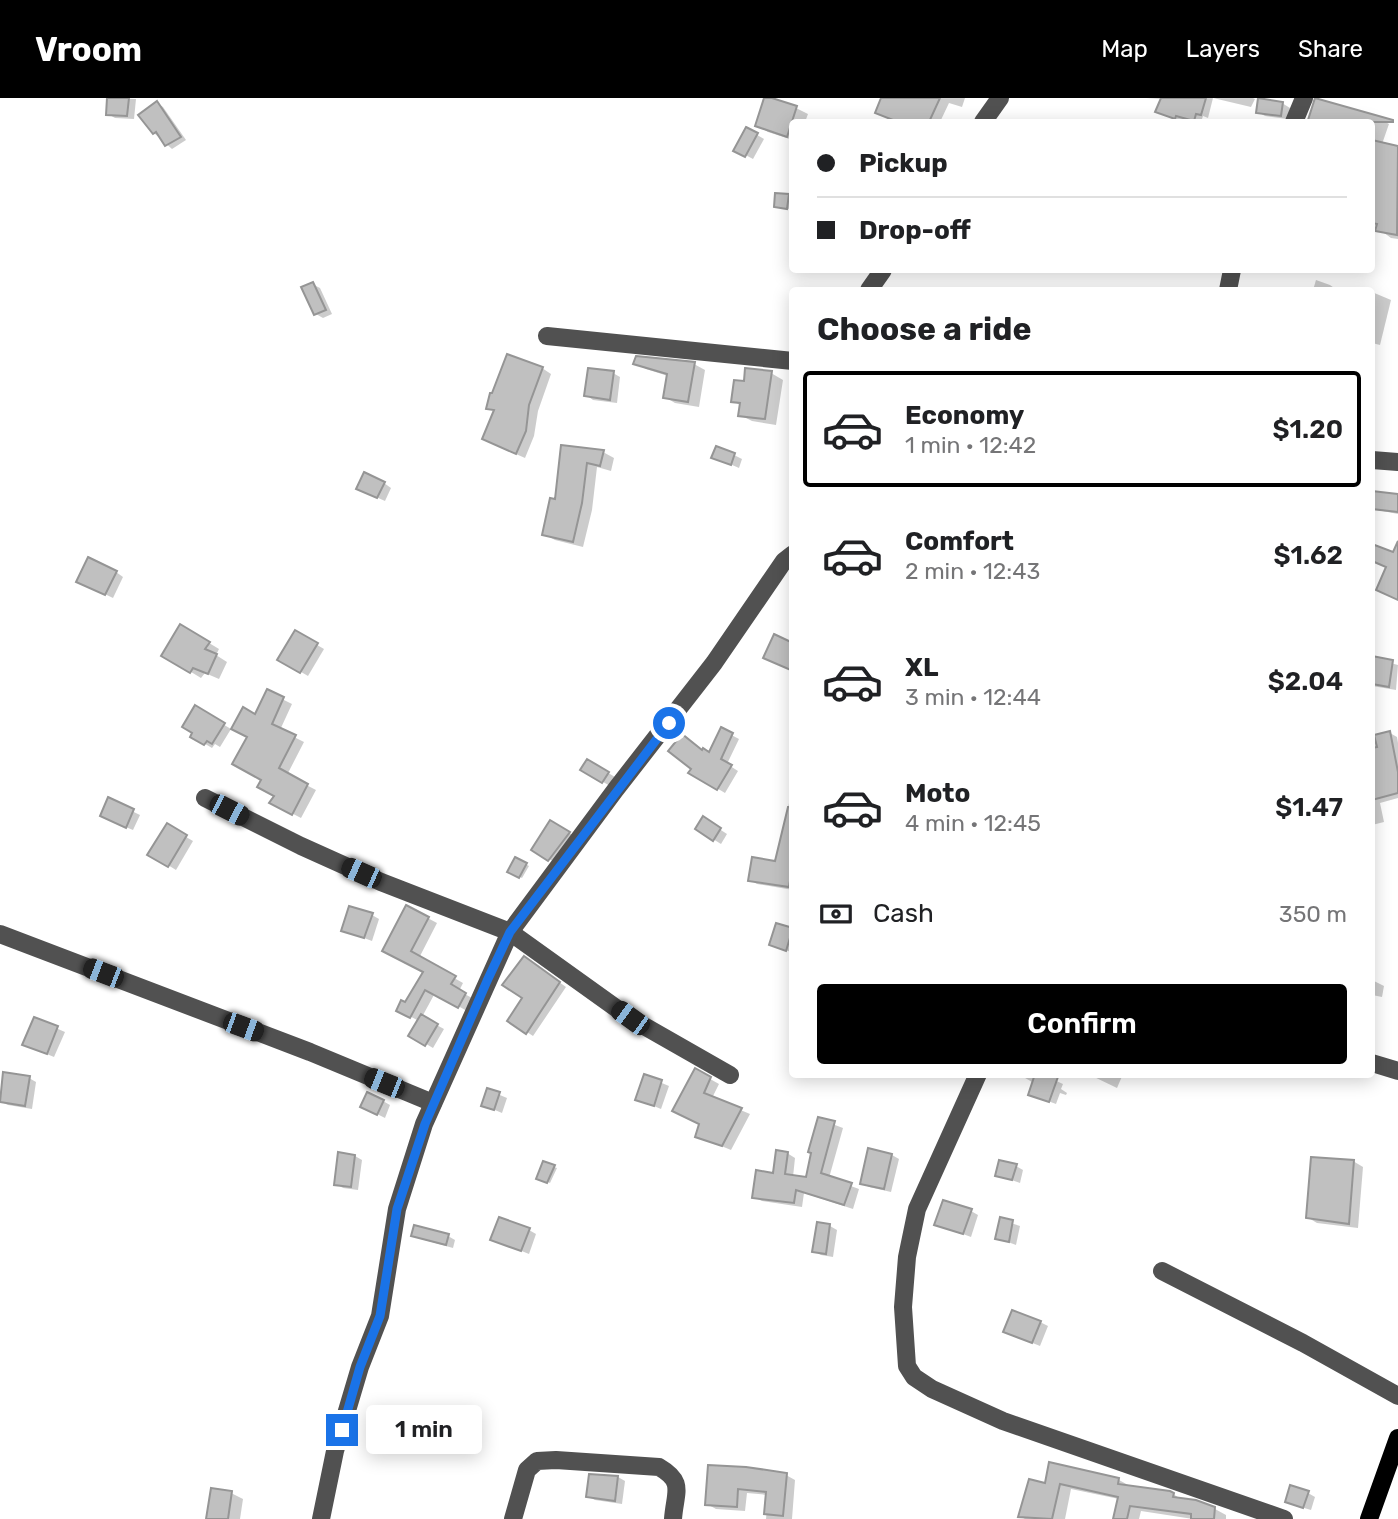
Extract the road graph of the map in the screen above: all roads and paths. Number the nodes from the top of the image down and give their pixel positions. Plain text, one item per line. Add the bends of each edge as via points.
1 (1000, 98) edge
2 (1304, 98) edge
3 (985, 119) edge
4 (1295, 119) edge
5 (547, 336) dead end
6 (789, 361) edge
7 (1375, 460) edge
8 (1398, 462) edge
9 (789, 557) edge
10 (205, 798) dead end
11 (510, 932) junction
12 (0, 934) edge
13 (1375, 1064) edge
14 (1398, 1071) edge
15 (730, 1075) dead end
16 (976, 1078) edge
17 (433, 1103) junction
18 (1162, 1271) dead end
19 (1398, 1396) edge
20 (1398, 1438) edge
21 (321, 1519) edge
22 (513, 1519) edge
23 (673, 1519) edge
24 (1284, 1519) edge
25 (1369, 1519) edge

1 - 3 street
2 - 4 street
5 - 6 street
7 - 8 street
9 - 11 street
10 - 11 street via 335,862
11 - 15 street via 630,1018
11 - 17 street
12 - 17 street
13 - 14 street
16 - 24 street via 917,1209 907,1257 903,1307 907,1366 914,1377 1003,1421
17 - 21 street via 397,1209 380,1316 335,1451
18 - 19 street
20 - 25 main road
22 - 23 street via 527,1470 537,1461 556,1460 659,1467 677,1483

